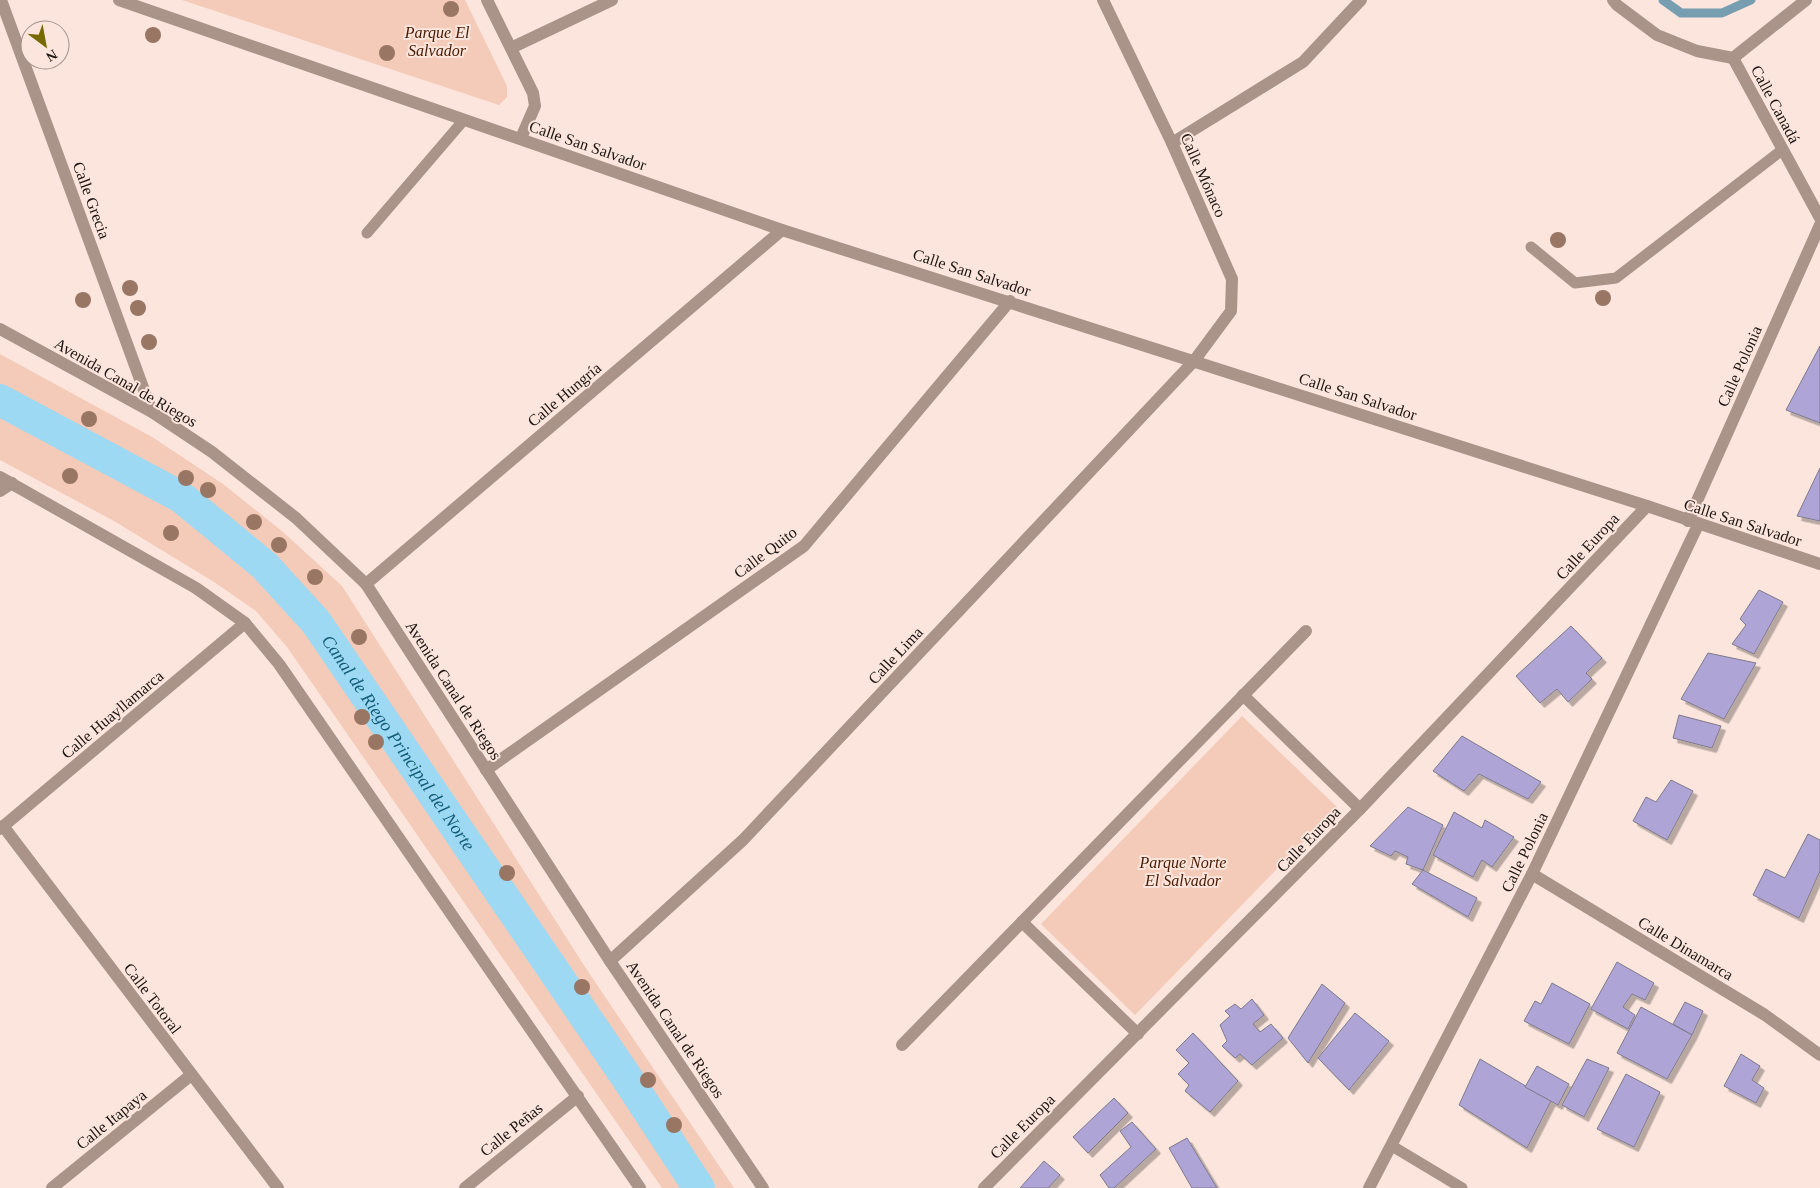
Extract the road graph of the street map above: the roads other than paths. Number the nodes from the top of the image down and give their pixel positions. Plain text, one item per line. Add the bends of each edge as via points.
1 (1, 0) edge
2 (118, 0) edge
3 (487, 0) edge
4 (612, 0) edge
5 (1103, 0) edge
6 (1361, 0) edge
7 (1613, 0) edge
8 (1806, 0) edge
9 (511, 48) junction
10 (1733, 58) junction
11 (463, 121) junction
12 (521, 138) junction
13 (1172, 143) junction
14 (1782, 150) junction
15 (1820, 218) edge
16 (1820, 225) edge
17 (782, 230) junction
18 (367, 233) dead end
19 (1531, 247) dead end
20 (1010, 301) junction
21 (0, 329) edge
22 (1194, 361) junction
23 (152, 412) junction
24 (0, 477) edge
25 (12, 483) junction
26 (0, 492) edge
27 (1647, 506) junction
28 (1693, 523) junction
29 (1820, 564) edge
30 (366, 584) junction
31 (245, 623) junction
32 (1306, 631) dead end
33 (1243, 695) junction
34 (486, 770) junction
35 (1360, 809) junction
36 (2, 827) edge
37 (1532, 874) junction
38 (1022, 922) junction
39 (610, 960) junction
40 (1138, 1034) junction
41 (902, 1045) dead end
42 (1820, 1054) edge
43 (191, 1075) junction
44 (578, 1096) junction
45 (1392, 1146) junction
46 (52, 1188) edge
47 (278, 1188) edge
48 (465, 1188) edge
49 (640, 1188) edge
50 (763, 1188) edge
51 (984, 1188) edge
52 (1369, 1188) edge
53 (1462, 1188) edge

1 - 23 street, Calle Grecia
2 - 11 street, Calle San Salvador
3 - 9 street
4 - 9 street
5 - 13 street, Calle Mónaco
6 - 13 street via 1303,62
7 - 10 street via 1656,35 1696,51
8 - 10 street
9 - 12 street via 533,93 535,106
10 - 14 street, Calle Canadá
11 - 12 street, Calle San Salvador
11 - 18 lane
12 - 17 street, Calle San Salvador
13 - 22 street, Calle Mónaco via 1232,279 1230,311
14 - 15 street, Calle Canadá
14 - 19 lane via 1616,278 1575,283
16 - 28 street, Calle Polonia
17 - 20 street, Calle San Salvador
17 - 30 street, Calle Hungría
20 - 22 street, Calle San Salvador
20 - 34 street, Calle Quito via 804,546
21 - 23 street, Avenida Canal de Riegos
22 - 27 street, Calle San Salvador
22 - 39 street, Calle Lima via 743,840
23 - 30 street, Avenida Canal de Riegos via 212,452 296,518
24 - 25 street
25 - 26 street
25 - 31 street via 196,588
27 - 28 street, Calle San Salvador
27 - 35 street, Calle Europa
28 - 29 street, Calle San Salvador
28 - 37 street, Calle Polonia
30 - 34 street, Avenida Canal de Riegos
31 - 36 street, Calle Huayllamarca
31 - 44 street via 279,664
32 - 33 street
33 - 35 street
33 - 38 street
34 - 39 street, Avenida Canal de Riegos
35 - 40 street, Calle Europa
36 - 43 street, Calle Totoral
37 - 42 street, Calle Dinamarca via 1765,1015
37 - 45 street, Calle Polonia
38 - 40 street
38 - 41 street
39 - 50 street, Avenida Canal de Riegos
40 - 51 street, Calle Europa
43 - 46 street, Calle Itapaya
43 - 47 street, Calle Totoral
44 - 48 street, Calle Peñas
44 - 49 street
45 - 52 street, Calle Polonia
45 - 53 lane

